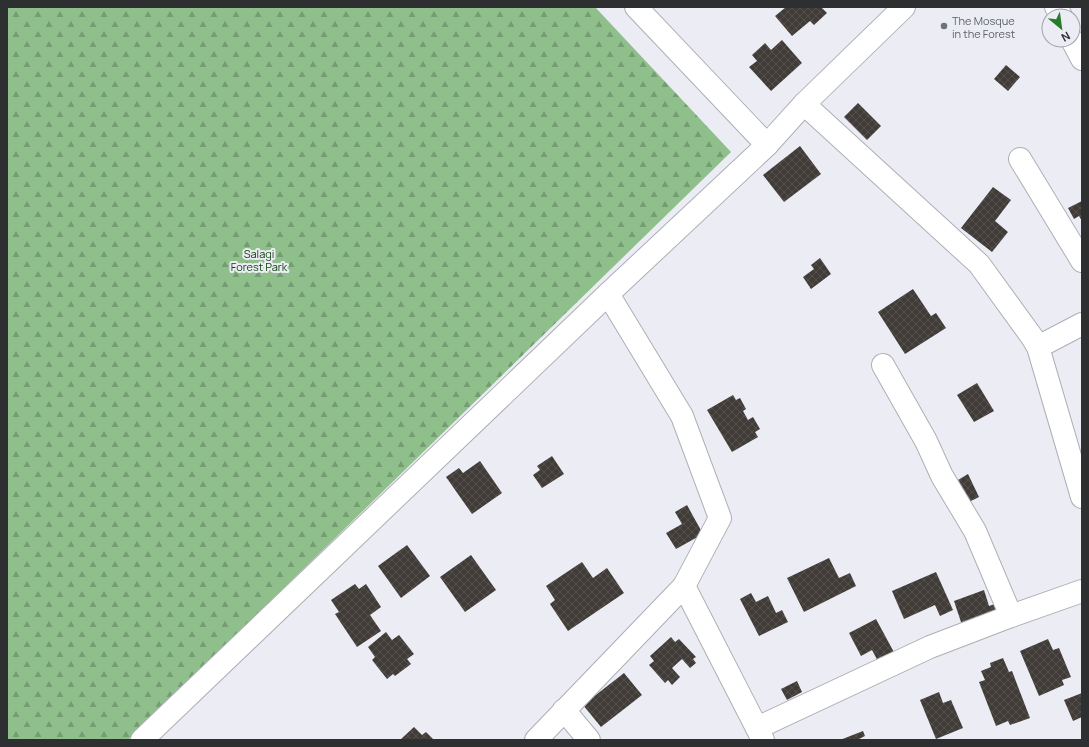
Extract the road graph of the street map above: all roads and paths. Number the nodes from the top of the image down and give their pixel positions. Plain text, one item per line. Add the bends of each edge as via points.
1 (636, 7) edge
2 (904, 7) edge
3 (1076, 48) edge
4 (1082, 59) edge
5 (804, 104) junction
6 (767, 145) junction
7 (1020, 159) dead end
8 (1082, 261) edge
9 (608, 294) junction
10 (1082, 324) edge
11 (1038, 347) junction
12 (883, 365) dead end
13 (1082, 497) edge
14 (684, 586) junction
15 (1082, 591) edge
16 (1011, 616) junction
17 (564, 710) junction
18 (760, 734) edge
19 (142, 740) edge
20 (536, 740) edge
21 (589, 740) edge

1 - 6 street
2 - 5 street
3 - 4 street
5 - 6 street
5 - 11 street via 979,264
6 - 9 street
7 - 8 street
9 - 14 street via 682,416 720,518
9 - 19 street
10 - 11 street
11 - 13 street
12 - 16 street via 926,441 942,476 975,530
14 - 17 street
14 - 18 street
15 - 16 street
16 - 18 street via 930,647
17 - 20 street
17 - 21 street

